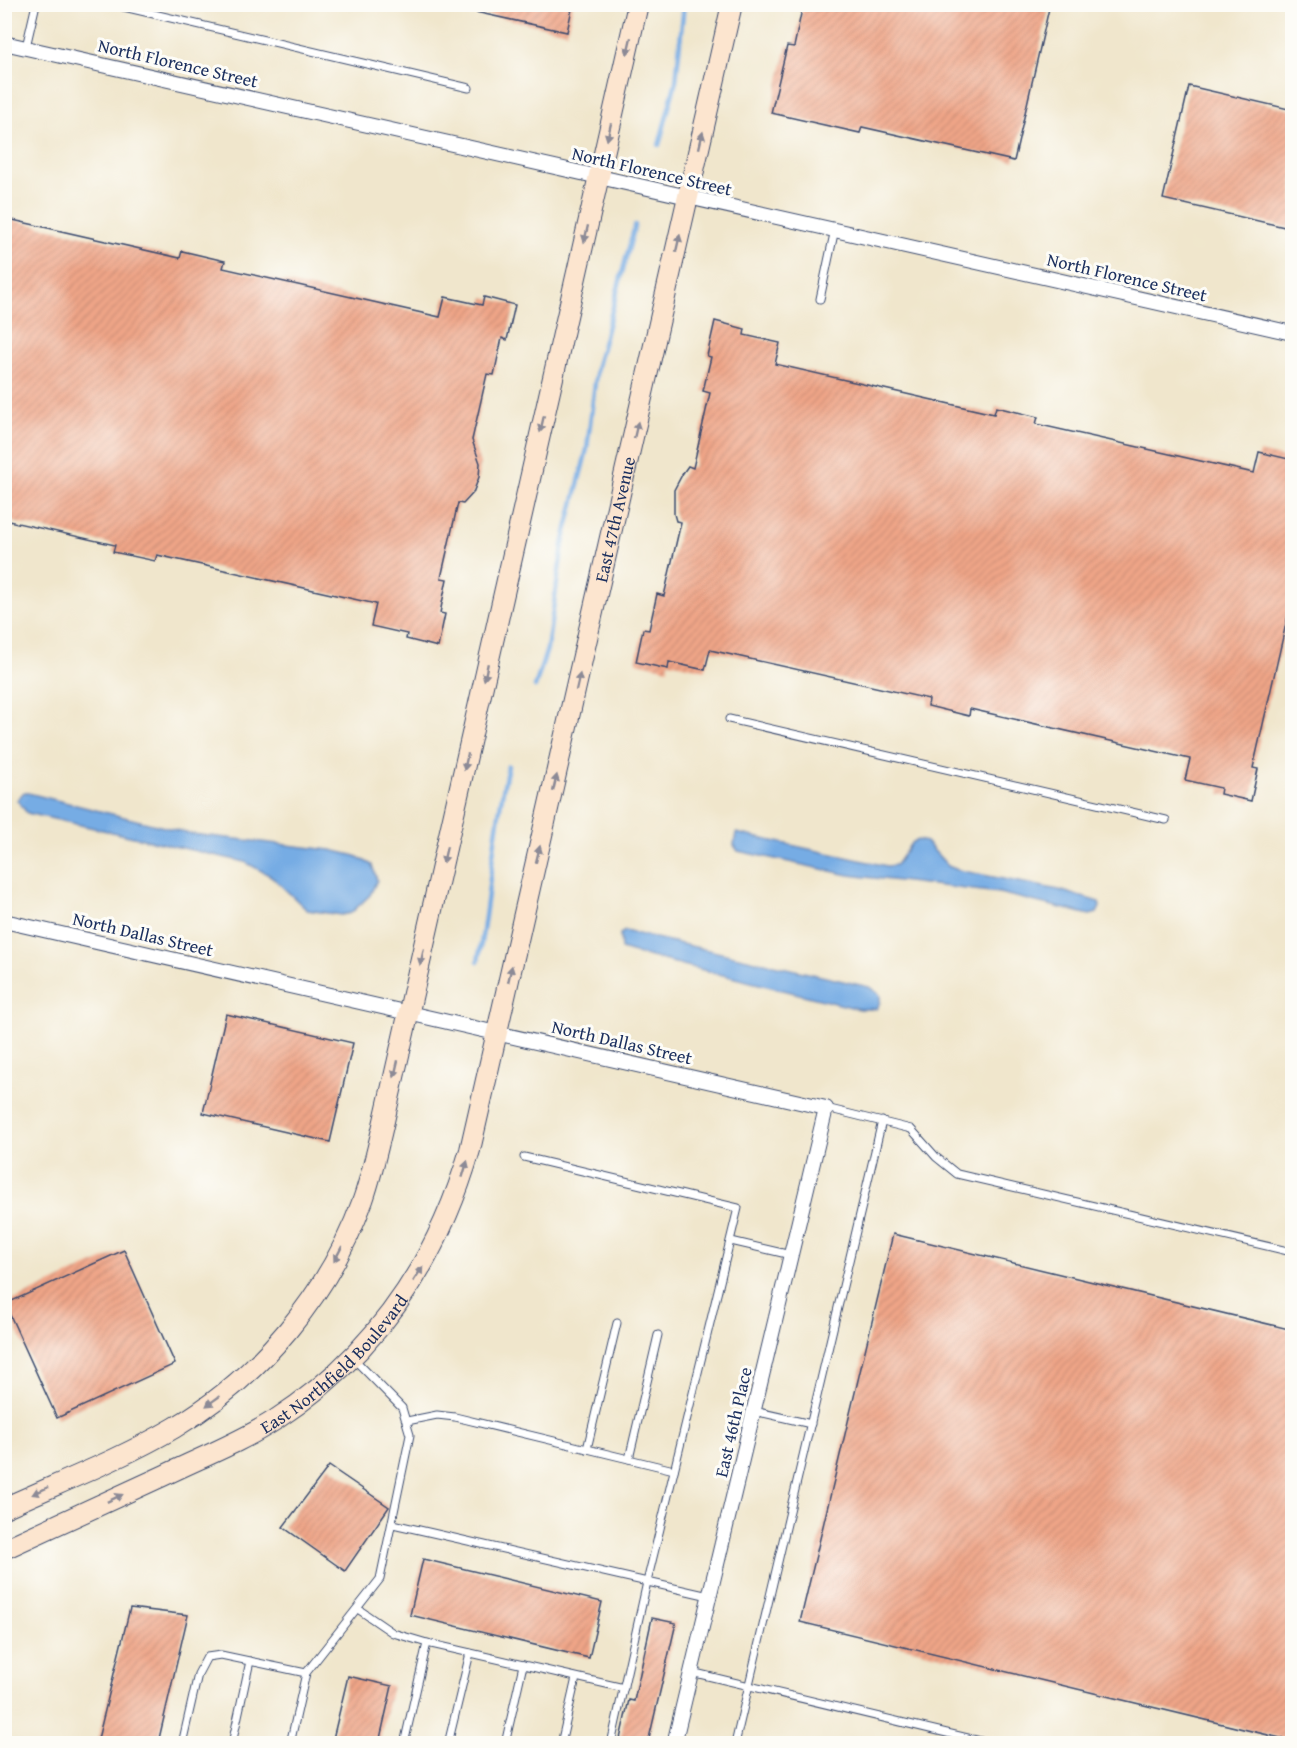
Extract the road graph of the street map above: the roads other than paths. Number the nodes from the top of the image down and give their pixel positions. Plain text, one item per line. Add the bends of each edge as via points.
1 (36, 4) edge
2 (111, 4) edge
3 (638, 4) edge
4 (732, 4) edge
5 (4, 42) edge
6 (26, 47) junction
7 (468, 88) dead end
8 (599, 177) junction
9 (688, 198) junction
10 (835, 229) junction
11 (820, 299) dead end
12 (1293, 333) edge
13 (729, 719) dead end
14 (1166, 820) dead end
15 (4, 921) edge
16 (409, 1012) junction
17 (497, 1031) junction
18 (826, 1108) junction
19 (882, 1121) junction
20 (524, 1157) dead end
21 (731, 1241) junction
22 (1293, 1252) edge
23 (792, 1255) junction
24 (617, 1323) dead end
25 (658, 1335) dead end
26 (352, 1357) junction
27 (754, 1411) junction
28 (407, 1421) junction
29 (811, 1424) junction
30 (587, 1449) junction
31 (629, 1459) junction
32 (674, 1470) junction
33 (4, 1508) edge
34 (393, 1524) junction
35 (4, 1549) edge
36 (647, 1582) junction
37 (710, 1596) junction
38 (358, 1609) junction
39 (427, 1643) junction
40 (470, 1653) junction
41 (250, 1661) junction
42 (523, 1665) junction
43 (691, 1672) junction
44 (306, 1673) junction
45 (576, 1678) junction
46 (749, 1685) junction
47 (624, 1688) junction
48 (182, 1743) edge
49 (232, 1743) edge
50 (290, 1743) edge
51 (404, 1743) edge
52 (448, 1743) edge
53 (505, 1743) edge
54 (561, 1743) edge
55 (611, 1743) edge
56 (674, 1743) edge
57 (735, 1743) edge
58 (993, 1743) edge

1 - 6 lane
2 - 7 lane
3 -> 8 main road
9 -> 4 main road, East 47th Avenue
5 - 6 street, North Florence Street
6 - 8 street, North Florence Street
8 - 9 street, North Florence Street
8 -> 16 main road
9 - 10 street, North Florence Street
17 -> 9 main road, East 47th Avenue
10 - 11 lane
10 - 12 street, North Florence Street
13 - 14 lane
15 - 16 street, North Dallas Street
16 - 17 street, North Dallas Street
16 -> 33 main road via 362,1200 329,1271 284,1335 238,1382 174,1428
17 - 18 street, North Dallas Street
26 -> 17 main road, East Northfield Boulevard via 387,1319 422,1269 442,1229 470,1150
18 - 19 lane
18 - 23 street, East 46th Place
19 - 22 lane via 911,1130 957,1174
19 - 29 lane
20 - 21 lane via 738,1208
21 - 23 lane
21 - 32 lane
23 - 27 street, East 46th Place
24 - 30 lane
25 - 31 lane
26 - 28 lane via 402,1408
35 -> 26 main road, East Northfield Boulevard via 249,1435 325,1383
27 - 29 lane
27 - 37 street, East 46th Place
28 - 30 lane via 437,1415 455,1417
28 - 34 lane via 410,1435
29 - 46 lane
30 - 31 lane
31 - 32 lane
32 - 36 lane
34 - 36 lane
34 - 38 lane via 380,1579
36 - 37 lane
36 - 47 lane
37 - 43 street, East 46th Place
38 - 39 lane via 393,1633
38 - 44 lane
39 - 40 lane
39 - 51 lane
40 - 42 lane
40 - 52 lane
41 - 44 lane
41 - 48 lane via 221,1655 207,1657 198,1674
41 - 49 lane
42 - 45 lane
42 - 53 lane
43 - 46 lane
43 - 56 street, East 46th Place
44 - 50 lane
45 - 47 lane
45 - 54 lane
46 - 57 lane
46 - 58 lane
47 - 55 lane

